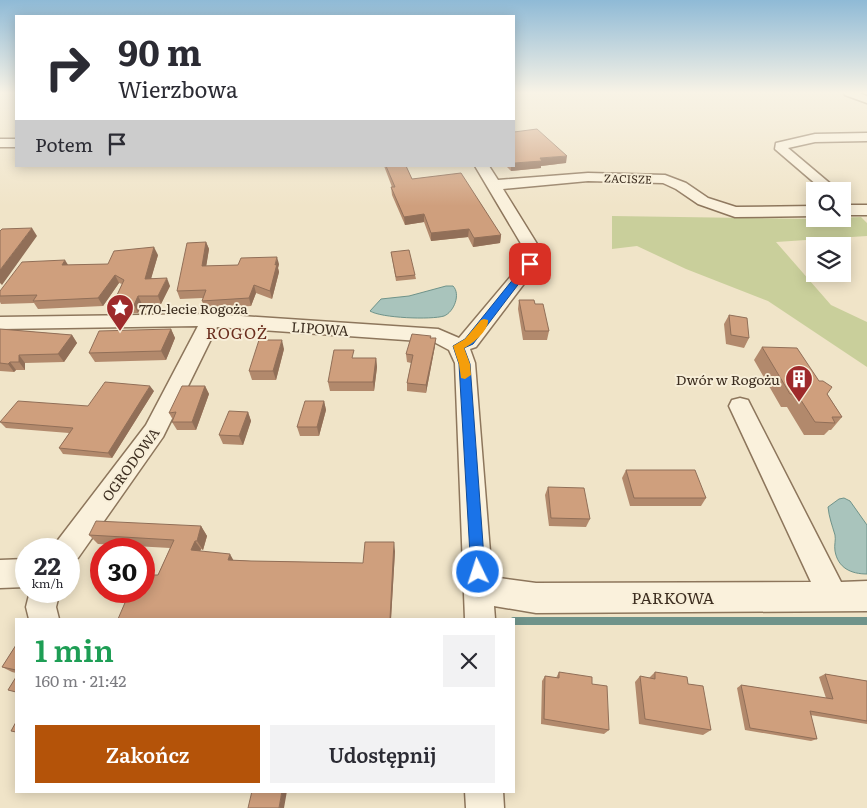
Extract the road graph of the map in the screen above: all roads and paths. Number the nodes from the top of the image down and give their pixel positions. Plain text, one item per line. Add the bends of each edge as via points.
1 (867, 136) edge
2 (0, 143) edge
3 (15, 143) edge
4 (483, 167) edge
5 (821, 182) edge
6 (494, 185) junction
7 (806, 211) edge
8 (211, 320) junction
9 (0, 323) edge
10 (458, 346) junction
11 (740, 406) dead end
12 (76, 538) edge
13 (15, 573) edge
14 (0, 574) edge
15 (479, 590) junction
16 (833, 596) junction
17 (867, 596) edge
18 (42, 603) edge
19 (44, 618) edge
20 (480, 618) edge
21 (484, 793) edge
22 (484, 808) edge

1 - 5 street via 815,138 781,146
2 - 3 street
4 - 6 street
6 - 7 street, ZACISZE via 588,177 665,179 703,201 735,212
6 - 10 street via 534,252 530,264 469,342
8 - 9 street, LIPOWA
8 - 10 street, LIPOWA via 438,336
8 - 12 street, OGRODOWA via 155,431
10 - 15 street via 464,364
11 - 16 street
13 - 14 street
15 - 16 street, PARKOWA via 536,598
15 - 20 street
16 - 17 street, PARKOWA
18 - 19 street
21 - 22 street

